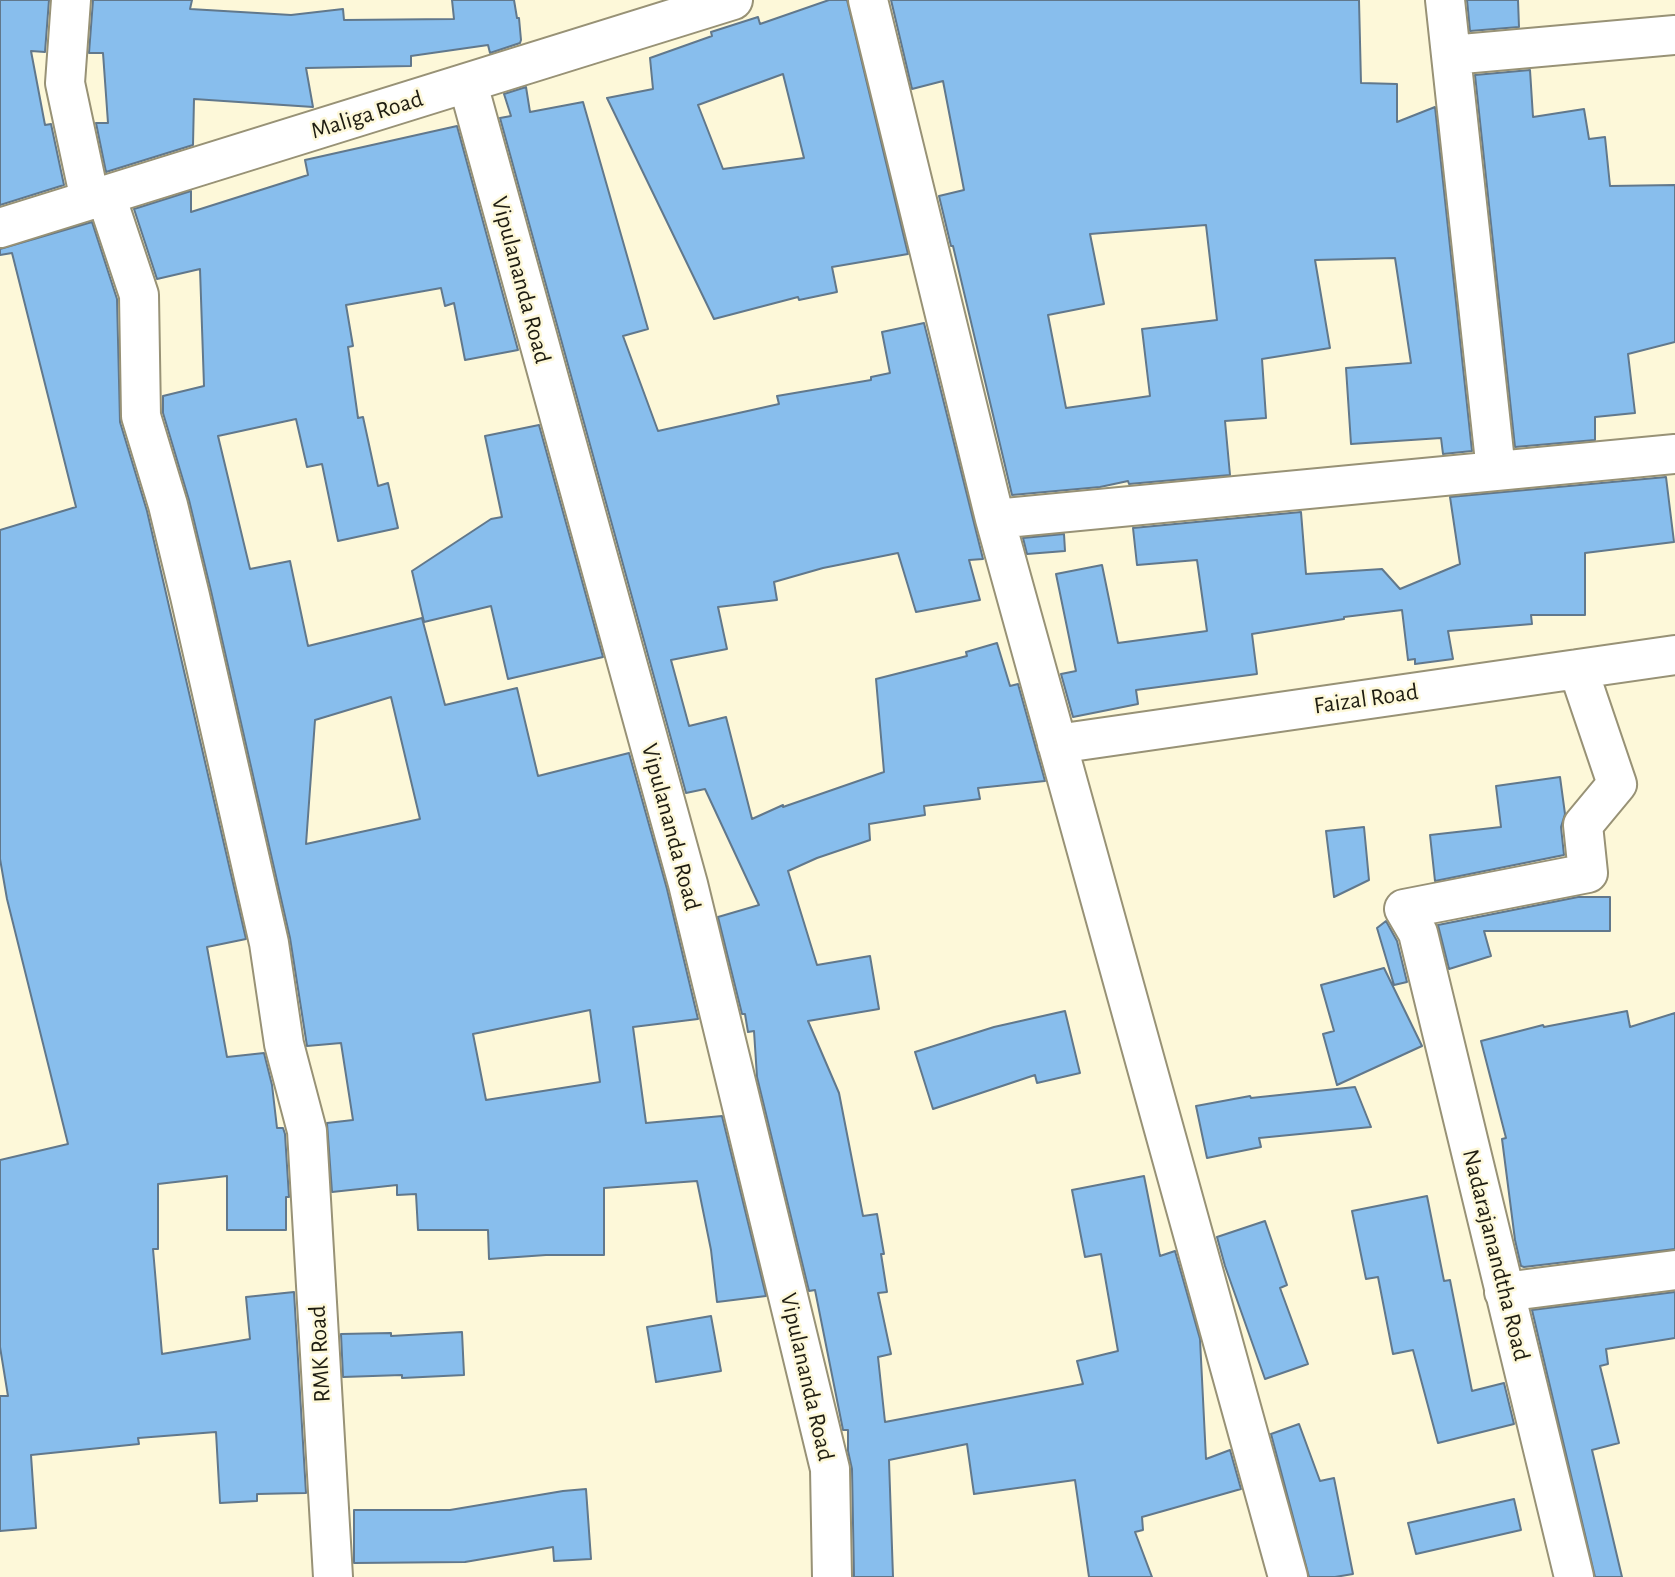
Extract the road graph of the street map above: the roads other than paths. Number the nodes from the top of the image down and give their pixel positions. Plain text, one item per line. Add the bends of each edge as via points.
1 (71, 0) edge
2 (733, 0) edge
3 (867, 0) edge
4 (1445, 0) edge
5 (635, 15) edge
6 (1675, 35) edge
7 (1451, 55) junction
8 (467, 84) junction
9 (98, 198) junction
10 (0, 228) edge
11 (1675, 454) edge
12 (1496, 471) junction
13 (995, 519) junction
14 (1675, 655) edge
15 (1578, 669) junction
16 (1057, 744) junction
17 (1675, 1270) edge
18 (1504, 1292) junction
19 (333, 1577) edge
20 (832, 1577) edge
21 (1288, 1577) edge
22 (1574, 1577) edge

1 - 9 street, RMK Road via 65,83
2 - 5 street, Maliga Road
3 - 13 street
4 - 7 street
5 - 8 street, Maliga Road
6 - 7 street
7 - 12 street
8 - 9 street, Maliga Road
8 - 20 street, Vipulananda Road via 701,939 830,1469
9 - 10 street, Maliga Road
9 - 19 street, RMK Road via 139,295 141,416 190,596 270,943 284,1044 307,1131
11 - 12 street
12 - 13 street
13 - 16 street
14 - 15 street, Faizal Road
15 - 16 street, Faizal Road
15 - 18 street, Nadarajanandtha Road via 1617,784 1583,825 1588,873 1404,909 1418,933
16 - 21 street
17 - 18 street
18 - 22 street, Nadarajanandtha Road

